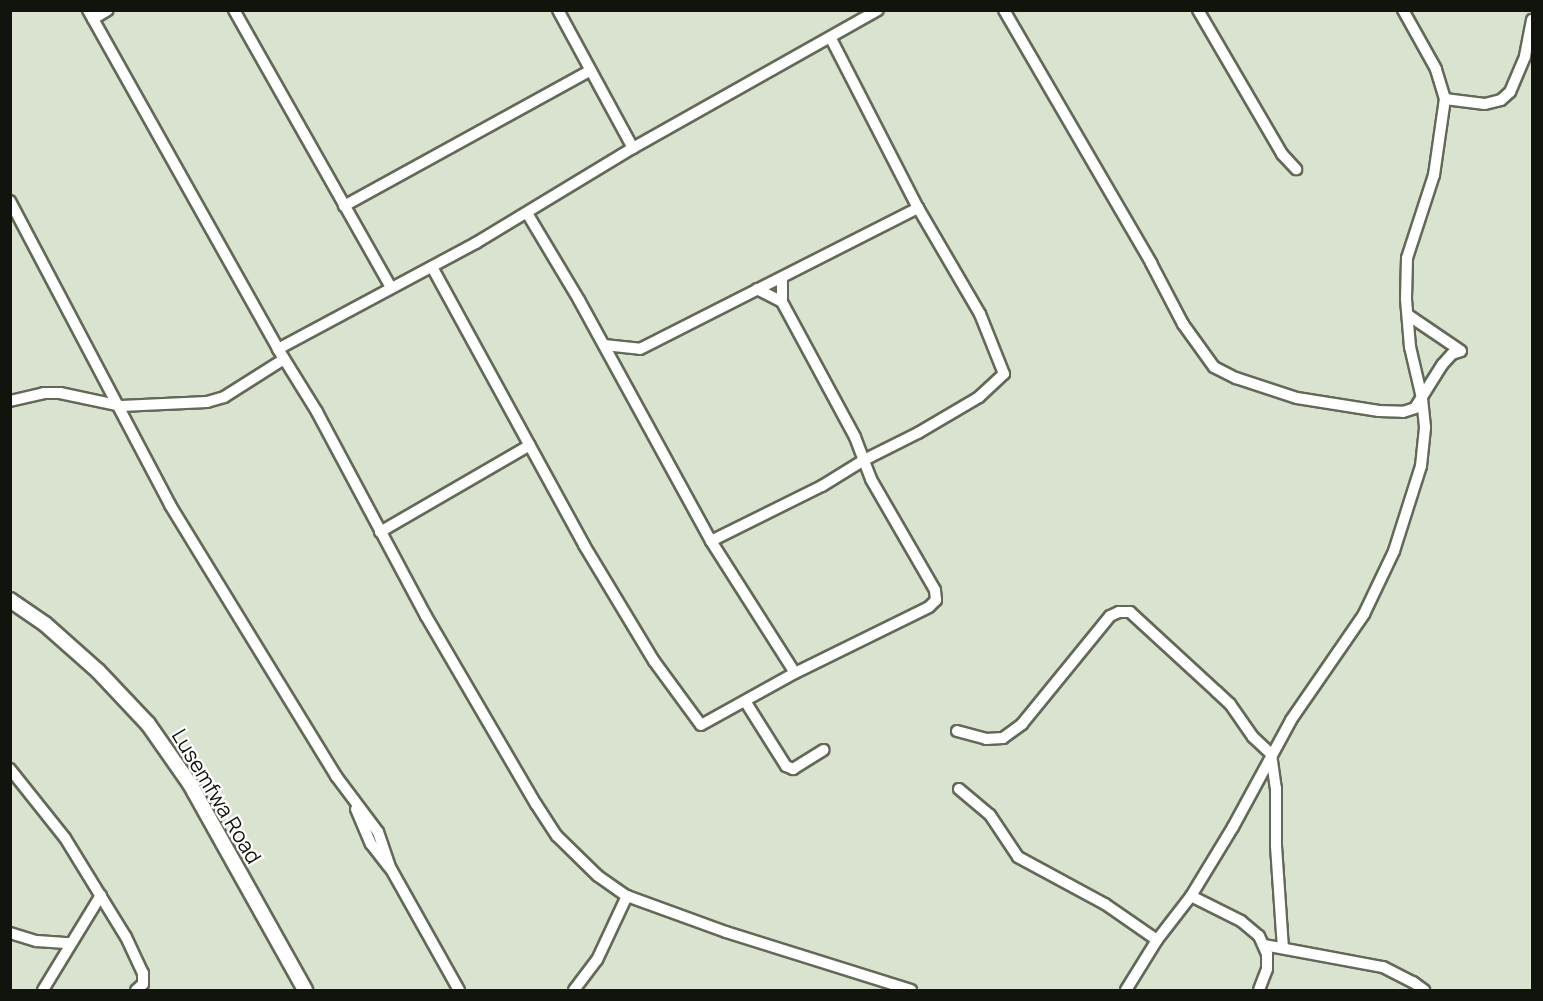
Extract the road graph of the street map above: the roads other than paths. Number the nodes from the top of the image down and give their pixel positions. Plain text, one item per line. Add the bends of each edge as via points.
1 (108, 10) edge
2 (234, 10) edge
3 (558, 10) edge
4 (878, 10) edge
5 (1004, 10) edge
6 (1198, 10) edge
7 (1404, 10) edge
8 (91, 15) edge
9 (1532, 20) edge
10 (831, 39) junction
11 (590, 70) junction
12 (1445, 99) junction
13 (633, 148) junction
14 (1296, 169) dead end
15 (10, 201) edge
16 (345, 206) junction
17 (918, 208) junction
18 (527, 213) junction
19 (432, 267) junction
20 (782, 278) junction
21 (391, 288) junction
22 (757, 289) junction
23 (782, 302) junction
24 (1408, 315) junction
25 (604, 345) junction
26 (281, 354) junction
27 (1422, 398) junction
28 (10, 401) edge
29 (120, 406) junction
30 (530, 445) junction
31 (864, 460) junction
32 (380, 532) junction
33 (711, 541) junction
34 (10, 600) edge
35 (795, 674) junction
36 (746, 701) junction
37 (957, 731) dead end
38 (824, 750) dead end
39 (1271, 754) junction
40 (10, 769) edge
41 (959, 789) dead end
42 (101, 895) junction
43 (627, 896) junction
44 (1191, 896) junction
45 (10, 933) edge
46 (1157, 940) junction
47 (69, 943) junction
48 (1264, 945) junction
49 (1282, 948) junction
50 (43, 990) edge
51 (136, 990) edge
52 (305, 990) edge
53 (459, 990) edge
54 (574, 990) edge
55 (911, 990) edge
56 (1126, 990) edge
57 (1259, 990) edge
58 (1424, 990) edge

1 - 8 street
2 - 16 street
3 - 11 street
4 - 10 street
5 - 27 street via 1183,324 1214,367 1297,398 1379,411 1403,412 1415,408
6 - 14 street via 1282,154
7 - 12 street via 1436,69
8 - 26 street
9 - 12 street via 1525,56 1510,92 1501,100 1485,104
10 - 13 street
10 - 17 street
11 - 13 street
11 - 16 street
12 - 24 street via 1434,175 1407,258
13 - 18 street
15 - 29 street
16 - 21 street
17 - 20 street
17 - 31 street via 980,314 1004,374 979,397
18 - 19 street
18 - 25 street
19 - 21 street
19 - 30 street
20 - 22 street
20 - 23 street
21 - 26 street
22 - 23 street
22 - 25 street via 639,350
23 - 31 street
24 - 27 street via 1410,347
24 - 27 street via 1461,351 1442,365
25 - 33 street
26 - 29 street via 224,397 207,402
26 - 32 street via 317,412
27 - 39 street via 1423,457 1394,552 1364,614
28 - 29 street via 60,393
29 - 53 street via 171,505 354,803 378,832 391,869
30 - 32 street
30 - 36 street via 654,661 698,723 706,723
31 - 33 street via 822,486
31 - 35 street via 935,590 936,600
32 - 43 street via 557,836 598,876
33 - 35 street
34 - 52 street, Lusemfwa Road via 45,624 98,670 148,724 190,784
35 - 36 street
36 - 38 street via 786,766 793,769
37 - 39 street via 986,739 1003,738 1022,724 1110,616 1130,612 1230,704 1252,738
39 - 44 street
39 - 49 street via 1276,788
40 - 42 street via 47,812
41 - 46 street via 990,815 1018,857 1105,904
42 - 47 street
42 - 51 street via 143,973 143,984
43 - 54 street via 597,960
43 - 55 street via 726,932
44 - 46 street
44 - 48 street via 1241,921
45 - 47 street
46 - 56 street
47 - 50 street
48 - 49 street
48 - 57 street via 1267,969
49 - 58 street via 1383,967

